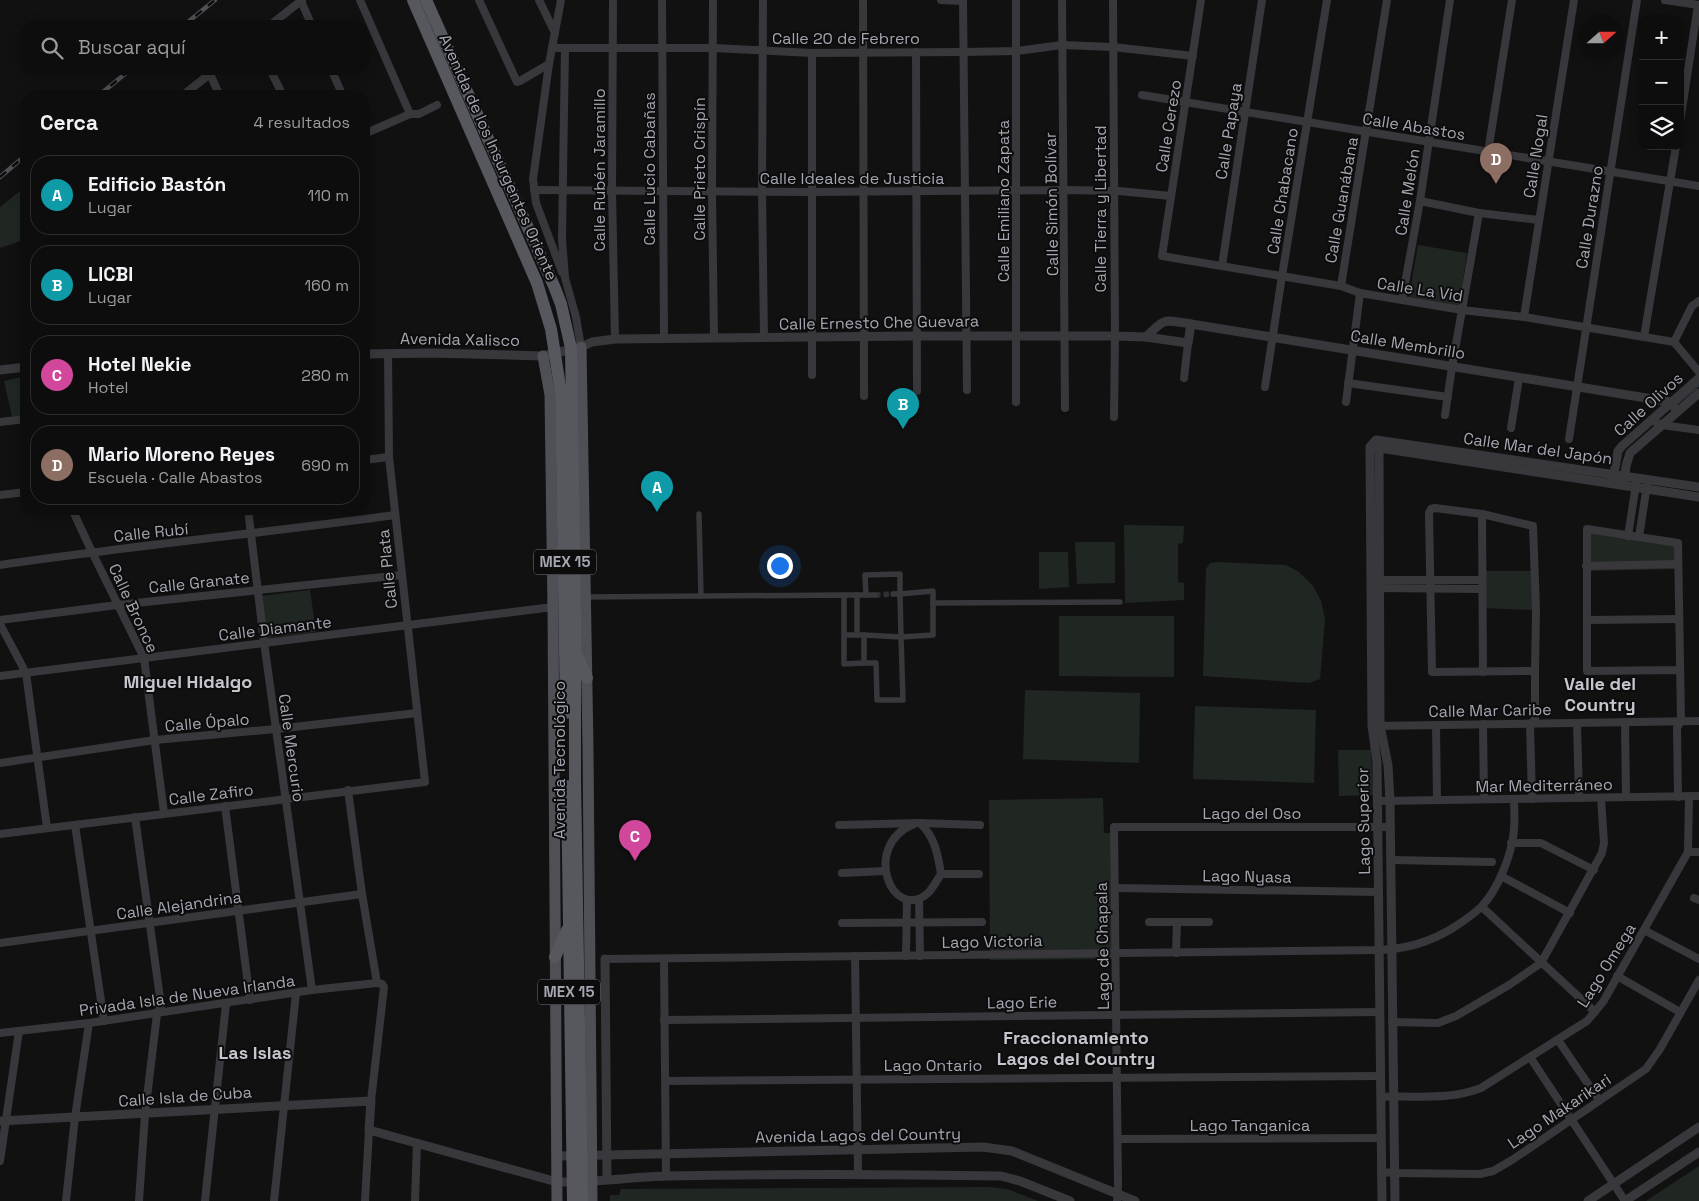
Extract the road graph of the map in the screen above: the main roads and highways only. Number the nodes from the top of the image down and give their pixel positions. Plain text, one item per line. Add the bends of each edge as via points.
1 (413, 0) edge
2 (426, 0) edge
3 (566, 320) joint
4 (551, 329) joint
5 (576, 348) junction
6 (543, 356) road end
7 (565, 544) junction
8 (552, 569) junction
9 (575, 650) junction
10 (586, 678) junction
11 (569, 925) junction
12 (555, 958) junction
13 (579, 997) junction
14 (590, 1018) junction
15 (590, 1059) junction
16 (581, 1077) junction
17 (582, 1155) junction
18 (582, 1181) junction
19 (557, 1201) edge
20 (573, 1201) edge
21 (582, 1201) edge
22 (592, 1201) edge

1 - 4 highway, Avenida de los Insurgentes Oriente via 537,283
2 - 3 highway, Avenida de los Insurgentes Oriente via 554,286
3 - 5 highway, Avenida Tecnológico / MEX 15
4 - 7 highway, Avenida Tecnológico / MEX 15 via 562,392
5 - 9 highway, Avenida Tecnológico / MEX 15
5 - 10 main road, Avenida Tecnológico
6 - 8 main road, Avenida Tecnológico via 550,395
7 - 8 highway
7 - 11 highway, Avenida Tecnológico / MEX 15
8 - 12 main road, Avenida Tecnológico
9 - 10 highway
9 - 13 highway, Avenida Tecnológico / MEX 15
10 - 14 main road, Avenida Tecnológico
11 - 12 highway
11 - 17 highway, Avenida Tecnológico / MEX 15
12 - 19 main road, Avenida Tecnológico
13 - 14 highway
13 - 16 highway, Avenida Tecnológico / MEX 15
14 - 15 main road, Avenida Tecnológico
15 - 16 highway
15 - 17 main road, Avenida Tecnológico
16 - 17 highway, Avenida Tecnológico / MEX 15
17 - 18 highway, Avenida Tecnológico / MEX 15
17 - 18 main road, Avenida Tecnológico
18 - 20 highway, Avenida Tecnológico / MEX 15
18 - 21 highway, Avenida Tecnológico / MEX 15
18 - 22 main road, Avenida Tecnológico

